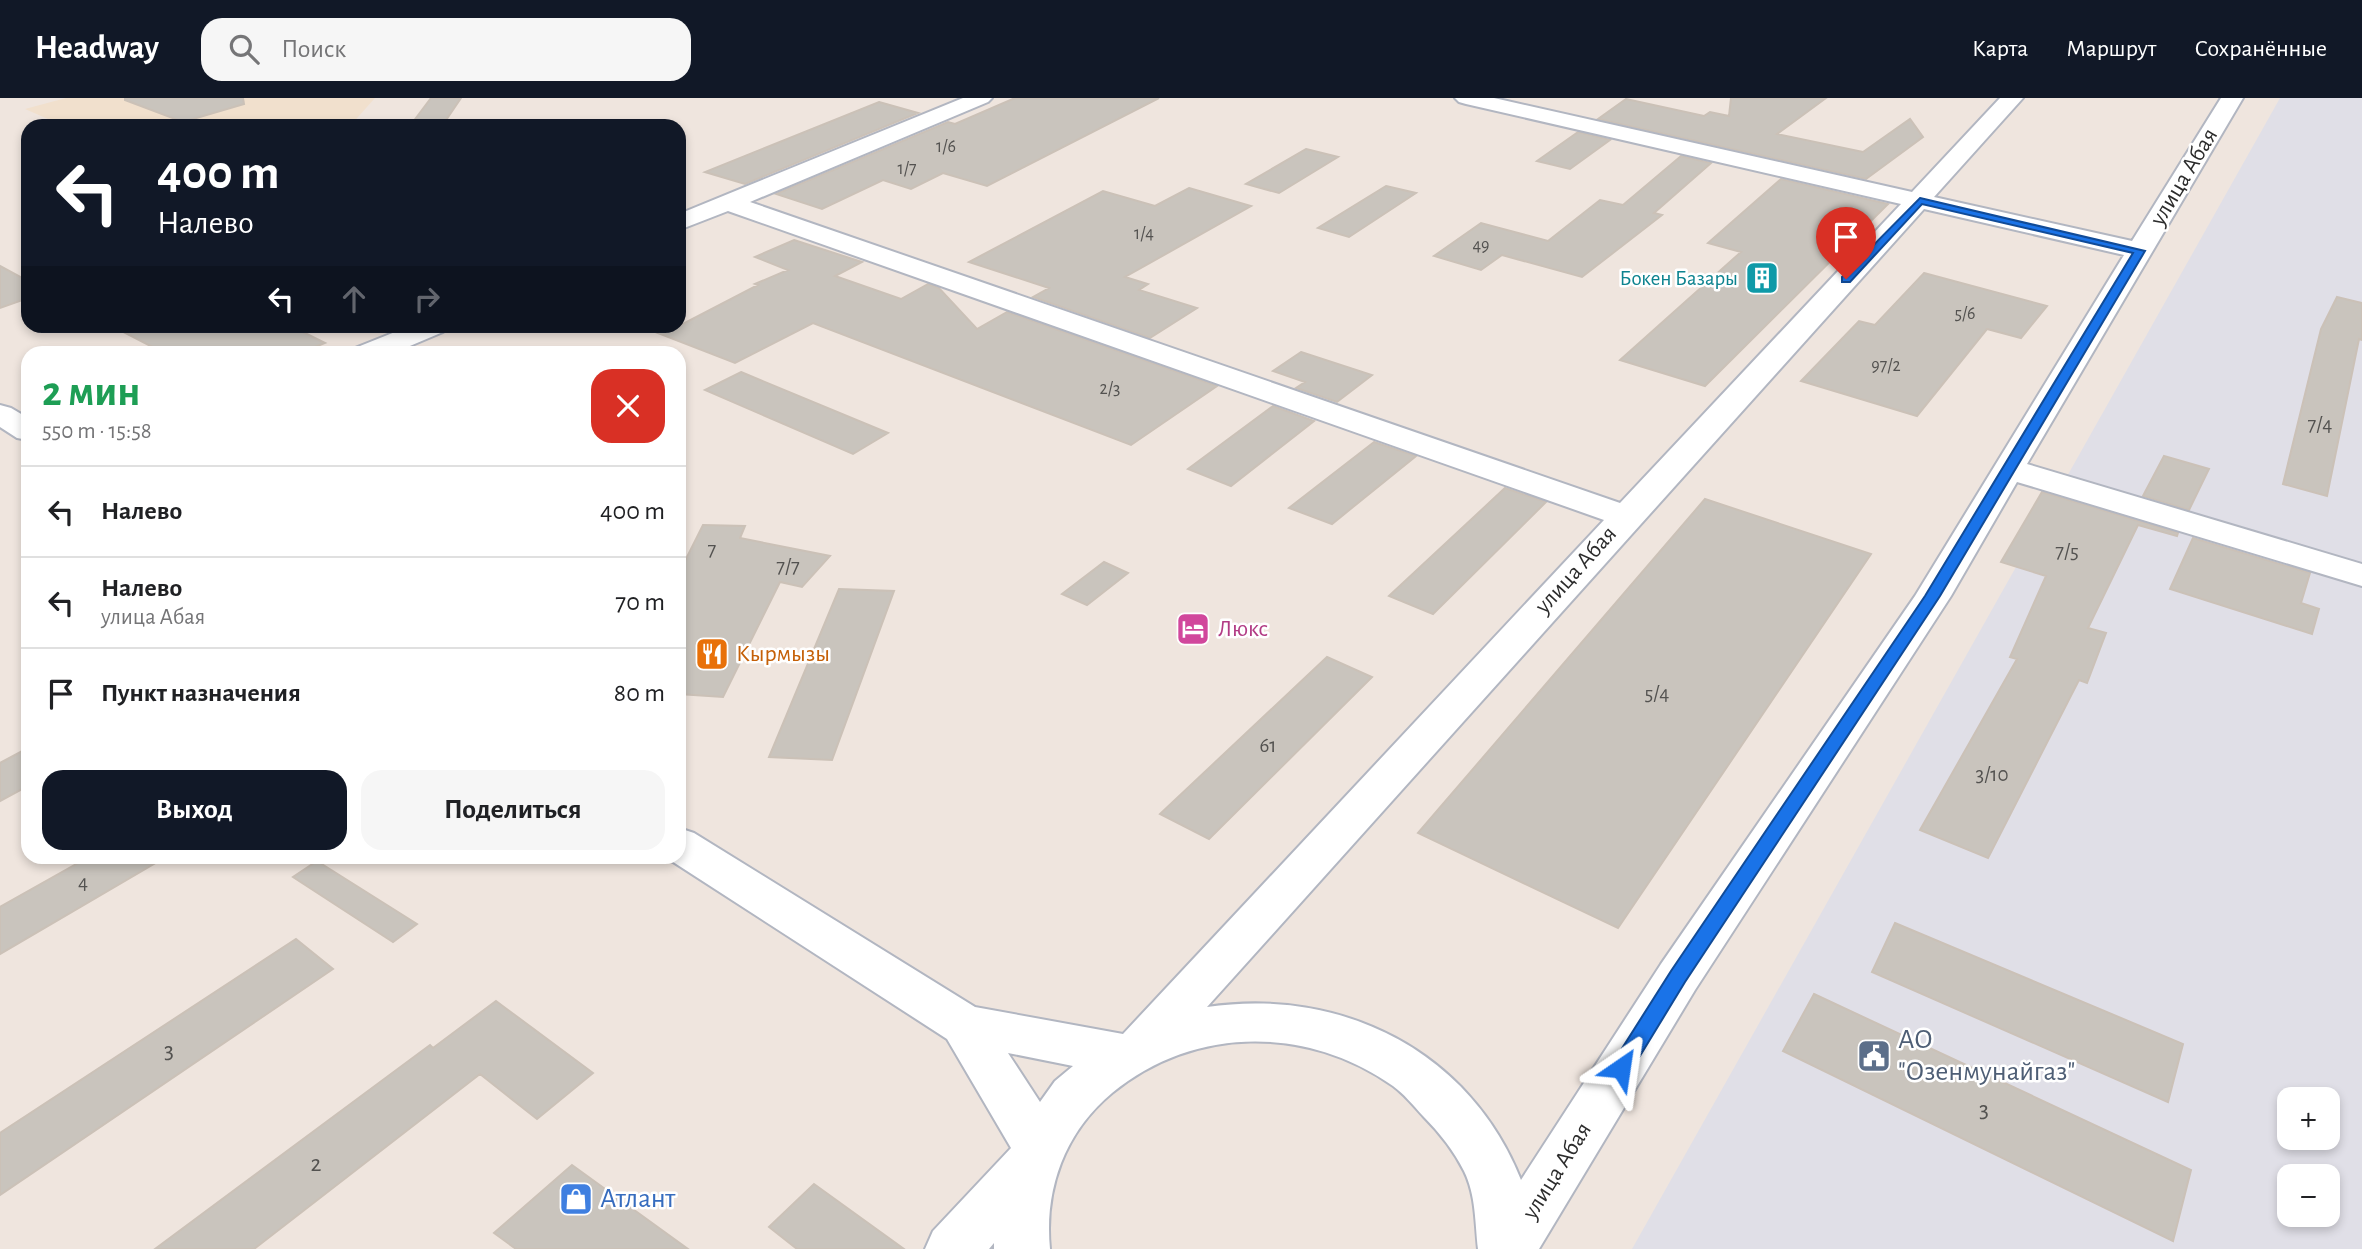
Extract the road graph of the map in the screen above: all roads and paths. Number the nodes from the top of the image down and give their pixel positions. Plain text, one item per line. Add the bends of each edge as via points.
1 (981, 98) edge
2 (1465, 98) edge
3 (1570, 98) edge
4 (2012, 98) edge
5 (2232, 98) edge
6 (1543, 116) junction
7 (1920, 201) junction
8 (728, 203) junction
9 (686, 220) edge
10 (2140, 251) junction
11 (416, 333) edge
12 (384, 346) edge
13 (2009, 469) junction
14 (1625, 516) junction
15 (2362, 575) edge
16 (686, 848) edge
17 (964, 1025) junction
18 (1133, 1050) junction
19 (1035, 1155) junction
20 (953, 1249) edge
21 (1022, 1249) edge
22 (1507, 1249) edge

1 - 8 street
2 - 6 street
3 - 6 street
4 - 7 street, улица Абая
5 - 10 street, улица Абая
6 - 7 street
7 - 10 street
7 - 14 street, улица Абая
8 - 9 street
8 - 14 street
10 - 13 street, улица Абая
11 - 12 street
13 - 15 street
13 - 22 street, улица Абая via 1933,596 1678,977
14 - 18 street, улица Абая
16 - 17 street
17 - 18 street
17 - 19 street
18 - 19 street via 1074,1095
18 - 22 street via 1208,1024 1278,1021 1346,1036 1410,1070 1461,1119 1495,1181
19 - 20 street
19 - 21 street via 1019,1227

